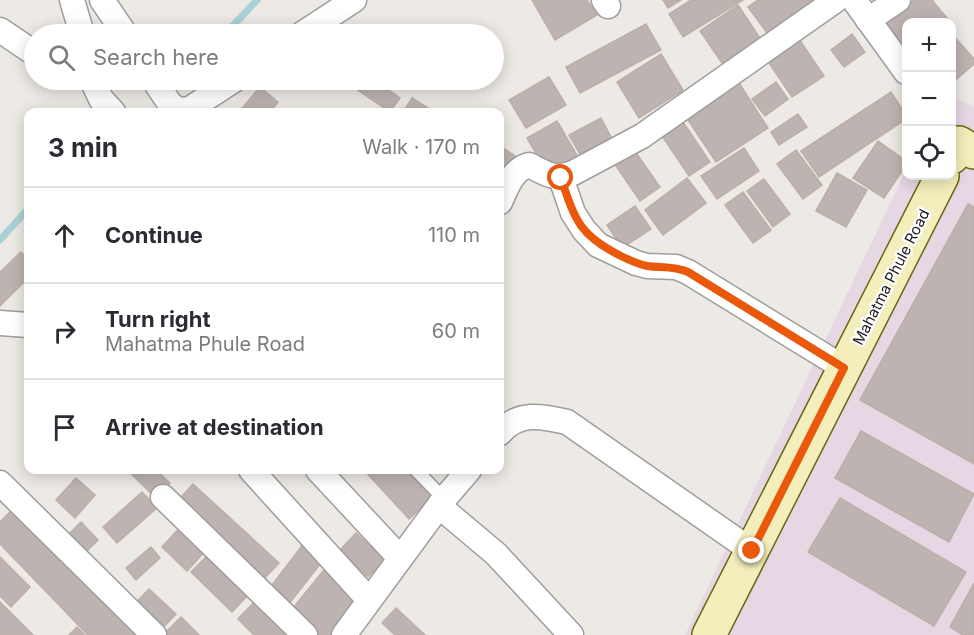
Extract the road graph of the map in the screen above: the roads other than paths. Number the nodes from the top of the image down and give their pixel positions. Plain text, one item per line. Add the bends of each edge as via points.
1 (72, 0) edge
2 (102, 0) edge
3 (354, 0) edge
4 (836, 0) edge
5 (854, 0) edge
6 (898, 0) edge
7 (868, 20) junction
8 (79, 24) edge
9 (118, 24) edge
10 (317, 24) edge
11 (0, 30) edge
12 (24, 46) edge
13 (902, 67) edge
14 (161, 90) edge
15 (219, 90) edge
16 (176, 108) edge
17 (191, 108) edge
18 (561, 178) junction
19 (940, 180) edge
20 (504, 194) edge
21 (0, 323) edge
22 (24, 324) edge
23 (844, 368) junction
24 (504, 426) edge
25 (255, 474) edge
26 (322, 474) edge
27 (419, 474) edge
28 (466, 474) edge
29 (0, 483) edge
30 (163, 497) dead end
31 (442, 502) junction
32 (752, 551) junction
33 (400, 558) junction
34 (369, 600) junction
35 (154, 635) edge
36 (305, 635) edge
37 (344, 635) edge
38 (571, 635) edge
39 (709, 635) edge

1 - 8 street
2 - 9 street
3 - 10 street
4 - 18 street via 642,136
5 - 7 street
6 - 7 street
7 - 13 street
11 - 12 street
14 - 16 street
15 - 17 street
18 - 20 street via 529,165 513,175
18 - 23 street via 573,213 598,245 636,263 688,272
19 - 23 street, Mahatma Phule Road
21 - 22 street
23 - 32 street, Mahatma Phule Road
24 - 32 street via 539,416 567,422
25 - 34 street
26 - 33 street
27 - 31 lane
28 - 31 street
29 - 35 street
30 - 36 street
31 - 33 street
31 - 38 street
32 - 39 street, Mahatma Phule Road
33 - 34 street
34 - 37 street

